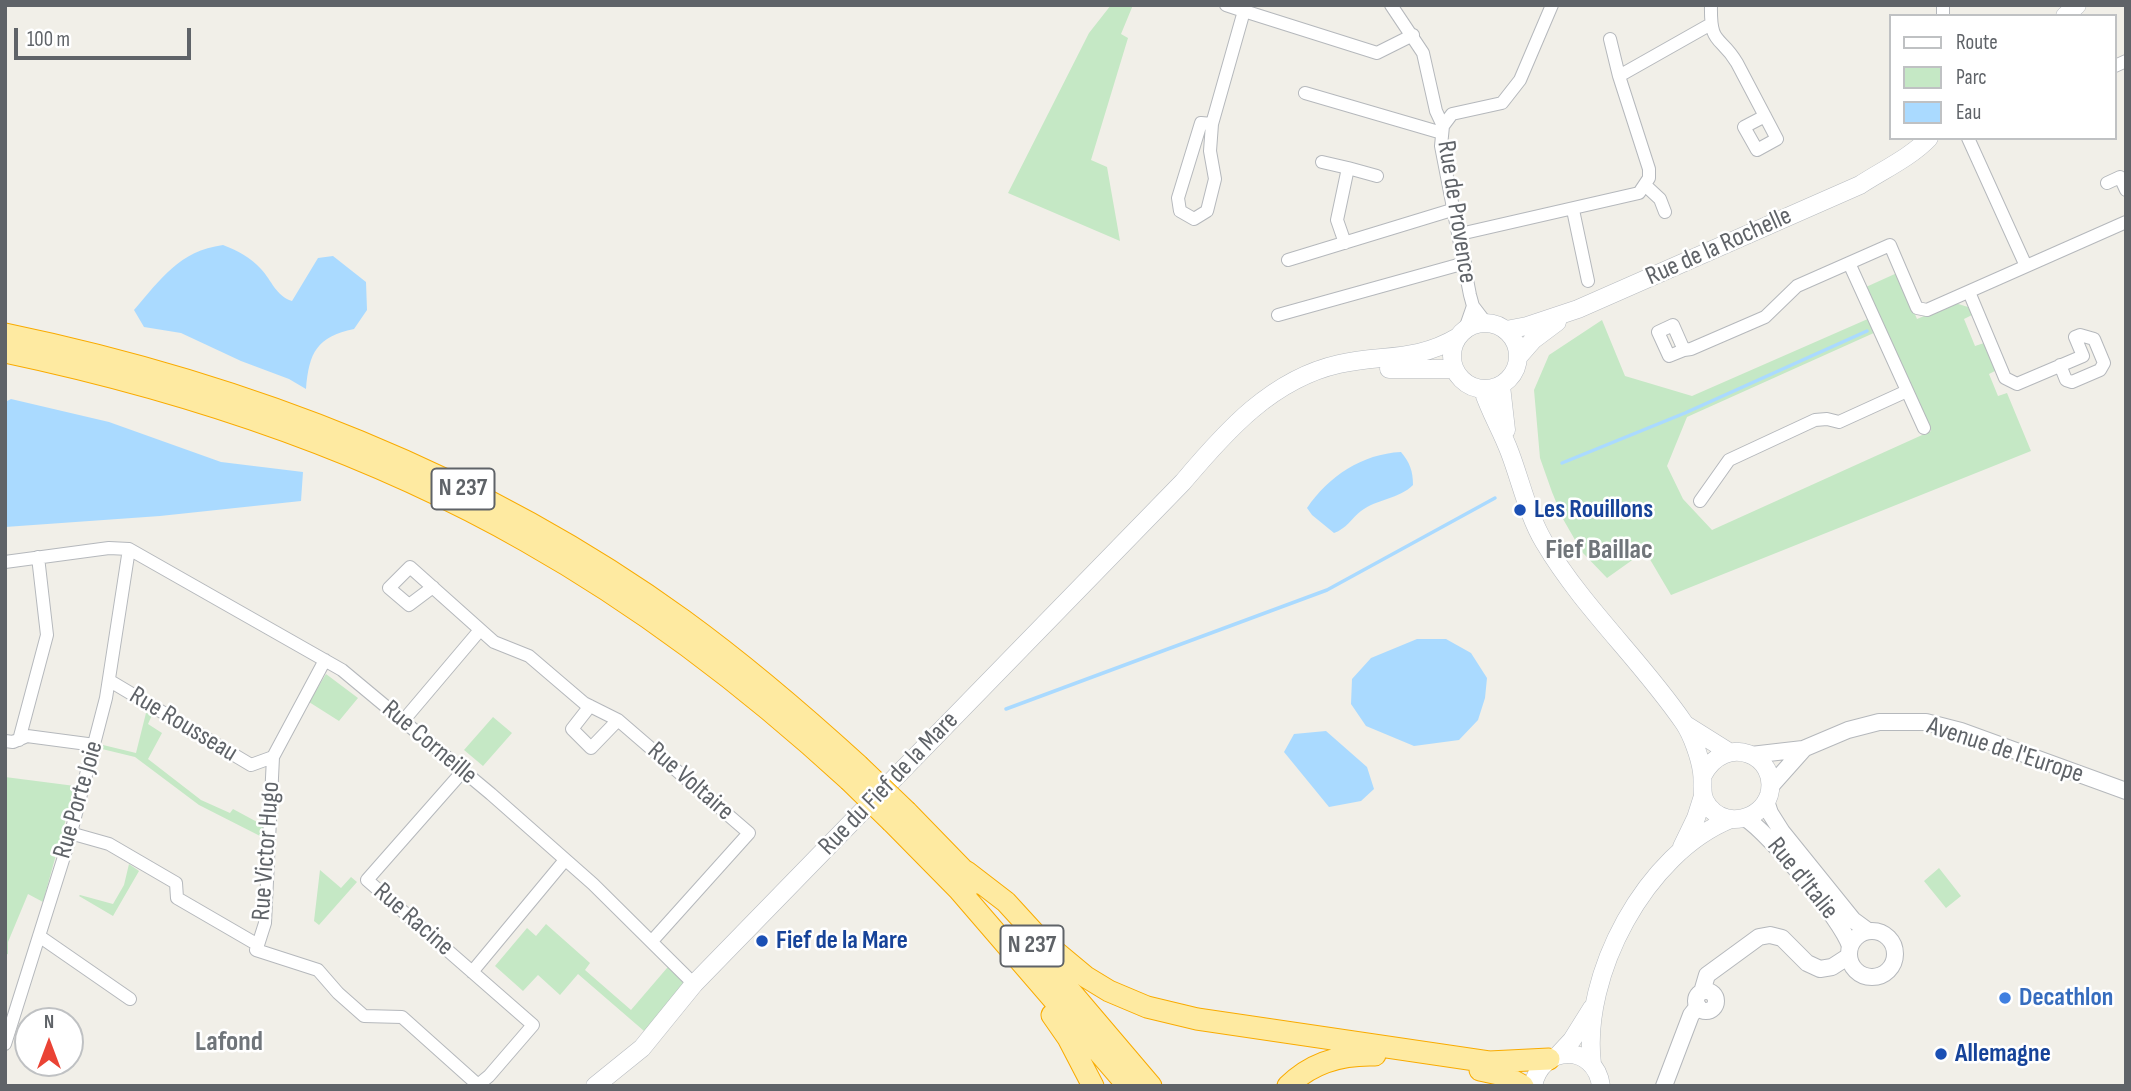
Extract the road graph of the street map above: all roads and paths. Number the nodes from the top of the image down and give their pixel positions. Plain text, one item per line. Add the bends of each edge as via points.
1 (1226, 5) edge
2 (1391, 5) edge
3 (1552, 5) edge
4 (1711, 5) edge
5 (1244, 11) junction
6 (1710, 24) junction
7 (1413, 35) junction
8 (1610, 39) dead end
9 (1619, 76) junction
10 (1305, 93) dead end
11 (1434, 103) junction
12 (1452, 114) junction
13 (1765, 116) dead end
14 (1212, 124) junction
15 (1442, 130) junction
16 (1909, 140) edge
17 (1927, 140) edge
18 (1969, 140) edge
19 (1322, 162) dead end
20 (1348, 168) junction
21 (1377, 176) dead end
22 (2107, 183) dead end
23 (1860, 185) junction
24 (1646, 186) junction
25 (2126, 190) edge
26 (1455, 209) junction
27 (1573, 210) junction
28 (1665, 212) dead end
29 (2126, 222) edge
30 (1460, 234) junction
31 (1345, 243) junction
32 (1288, 260) dead end
33 (1465, 263) junction
34 (1849, 263) junction
35 (2026, 266) junction
36 (1588, 281) dead end
37 (1969, 292) junction
38 (1473, 306) junction
39 (1578, 309) junction
40 (1278, 314) dead end
41 (1486, 323) junction
42 (1506, 330) junction
43 (1462, 333) junction
44 (5, 334) edge
45 (1684, 350) dead end
46 (5, 352) edge
47 (1519, 356) junction
48 (2060, 365) dead end
49 (1454, 369) junction
50 (1501, 386) junction
51 (1483, 390) junction
52 (1907, 391) junction
53 (1924, 428) dead end
54 (1509, 451) junction
55 (1183, 482) junction
56 (1700, 501) dead end
57 (129, 550) junction
58 (38, 558) junction
59 (5, 562) edge
60 (433, 587) dead end
61 (480, 629) junction
62 (325, 660) junction
63 (110, 681) junction
64 (590, 706) junction
65 (618, 720) junction
66 (403, 721) junction
67 (1686, 725) junction
68 (12, 740) edge
69 (95, 745) junction
70 (1803, 750) junction
71 (1729, 752) junction
72 (1751, 755) junction
73 (273, 757) junction
74 (251, 765) junction
75 (463, 771) junction
76 (853, 773) junction
77 (1703, 775) junction
78 (272, 777) junction
79 (2126, 791) edge
80 (1768, 794) junction
81 (1703, 796) junction
82 (899, 817) junction
83 (1738, 819) junction
84 (70, 833) junction
85 (1680, 850) junction
86 (565, 860) junction
87 (967, 872) junction
88 (1868, 931) junction
89 (39, 936) junction
90 (652, 940) junction
91 (258, 945) junction
92 (1849, 951) junction
93 (1025, 964) junction
94 (472, 972) junction
95 (694, 984) junction
96 (130, 999) dead end
97 (1594, 1005) junction
98 (5, 1044) edge
99 (1554, 1056) junction
100 (1592, 1064) junction
101 (478, 1085) edge
102 (595, 1086) edge
103 (1093, 1086) edge
104 (1128, 1086) edge
105 (1151, 1086) edge
106 (1288, 1086) edge
107 (1523, 1086) edge
108 (1533, 1086) edge
109 (1601, 1086) edge
110 (1664, 1086) edge

1 - 5 street
2 - 7 street
3 - 12 street, Rue de Provence via 1520,80 1502,103
4 - 6 street
5 - 7 street via 1377,53
5 - 14 street
6 - 9 street
6 - 13 street via 1717,41 1733,55
7 - 11 street via 1426,62
8 - 9 street
9 - 24 street via 1649,169
10 - 15 street
11 - 12 street
11 - 15 street
12 - 15 street, Rue de Provence
14 - 14 street via 1215,179 1207,211 1194,219 1180,211 1178,198 1202,123
15 - 26 street, Rue de Provence via 1440,146
16 - 23 main road, Rue de la Rochelle
17 - 23 main road, Rue de la Rochelle
18 - 35 street
19 - 20 street
20 - 21 street
20 - 31 street via 1337,220
22 - 25 street via 2120,177
23 - 39 main road, Rue de la Rochelle
24 - 27 street via 1639,193
24 - 28 street via 1660,199
26 - 30 street, Rue de Provence
26 - 31 street
27 - 30 street
27 - 36 street
29 - 35 street
30 - 33 street, Rue de Provence
31 - 32 street
33 - 38 street, Rue de Provence
33 - 40 street
34 - 37 street via 1890,246 1917,307 1923,310
34 - 45 street via 1797,286 1765,317
34 - 52 street
35 - 37 street
37 - 48 street via 2005,378 2017,384
38 - 41 street, Rue de Provence
38 - 43 street, Rue de Provence
39 - 42 main road, Rue de la Rochelle
39 - 47 main road, Rue de la Rochelle via 1532,340
41 - 42 main road
41 - 43 main road
42 - 47 main road
43 - 49 main road via 1453,347
43 - 55 main road, Rue du Fief de la Mare via 1424,353 1339,364 1286,384 1245,415
44 - 76 highway, N 237 via 161,372 296,416 493,503 682,620 762,681
46 - 76 highway, N 237 via 232,413 379,468 458,506 591,580 702,656
47 - 50 main road via 1514,373
49 - 51 main road via 1466,383
49 - 55 main road, Rue du Fief de la Mare via 1368,370 1314,383 1268,410
50 - 51 main road
50 - 54 main road
51 - 54 main road
52 - 53 street
52 - 56 street via 1839,422 1815,421 1729,460
54 - 67 main road via 1542,540
55 - 95 main road, Rue du Fief de la Mare
57 - 58 street via 109,548
57 - 62 street, Rue Corneille
57 - 63 street, Rue Porte Joie
58 - 59 street
58 - 68 street via 47,635
60 - 61 street, Rue Voltaire
61 - 64 street, Rue Voltaire via 494,642 529,656
61 - 66 street
62 - 66 street, Rue Corneille
62 - 73 street, Rue Rousseau
63 - 69 street, Rue Porte Joie
63 - 74 street, Rue Rousseau
64 - 65 street, Rue Voltaire
64 - 65 street via 572,729 591,748
65 - 90 street, Rue Voltaire via 749,833
66 - 75 street, Rue Corneille
67 - 71 main road
67 - 77 main road
68 - 69 street via 27,736
69 - 84 street, Rue Porte Joie
70 - 72 street, Avenue de l'Europe
70 - 79 street, Avenue de l'Europe via 1879,722 1926,722
70 - 80 street, Avenue de l'Europe
71 - 72 main road
71 - 77 main road via 1717,756
72 - 80 main road via 1768,774
73 - 74 street, Rue Rousseau
73 - 78 street, Rue Victor Hugo
74 - 78 street
75 - 86 street, Rue Corneille
75 - 94 street, Rue Racine via 367,880
76 - 82 highway, N 237, bridge
77 - 81 main road
78 - 91 street, Rue Victor Hugo via 265,923
80 - 83 main road via 1761,809
80 - 88 street, Rue d'Italie via 1770,813 1782,832 1853,920
81 - 83 main road via 1719,816
81 - 85 main road
82 - 87 highway, N 237
82 - 93 highway, N 237
83 - 85 main road via 1710,829
83 - 92 street, Rue d'Italie via 1756,825 1772,841 1843,929
84 - 89 street, Rue Porte Joie
84 - 91 street via 109,844 176,883 177,898
85 - 97 main road via 1631,912
86 - 90 street, Rue Corneille
86 - 94 street, Rue Racine
87 - 99 highway via 1086,977 1147,1007 1197,1019 1489,1062
87 - 105 highway, N 237
88 - 92 street via 1857,936
88 - 92 street via 1881,933 1891,942 1895,954 1891,967 1877,976 1864,975 1856,971
89 - 96 street
89 - 98 street, Rue Porte Joie
90 - 95 street, Rue Corneille
91 - 101 street via 256,950 318,970 364,1016 402,1017
92 - 110 street via 1832,967 1820,970 1782,938 1759,937 1707,975
93 - 103 highway via 1038,996 1068,1038
93 - 104 highway, N 237
94 - 101 street, Rue Racine via 533,1025
95 - 102 main road, Rue du Fief de la Mare via 642,1048
97 - 99 main road via 1572,1040
97 - 100 main road
99 - 100 main road via 1571,1054
99 - 108 main road via 1535,1074
100 - 109 main road
106 - 107 highway via 1324,1061 1366,1055 1483,1070

